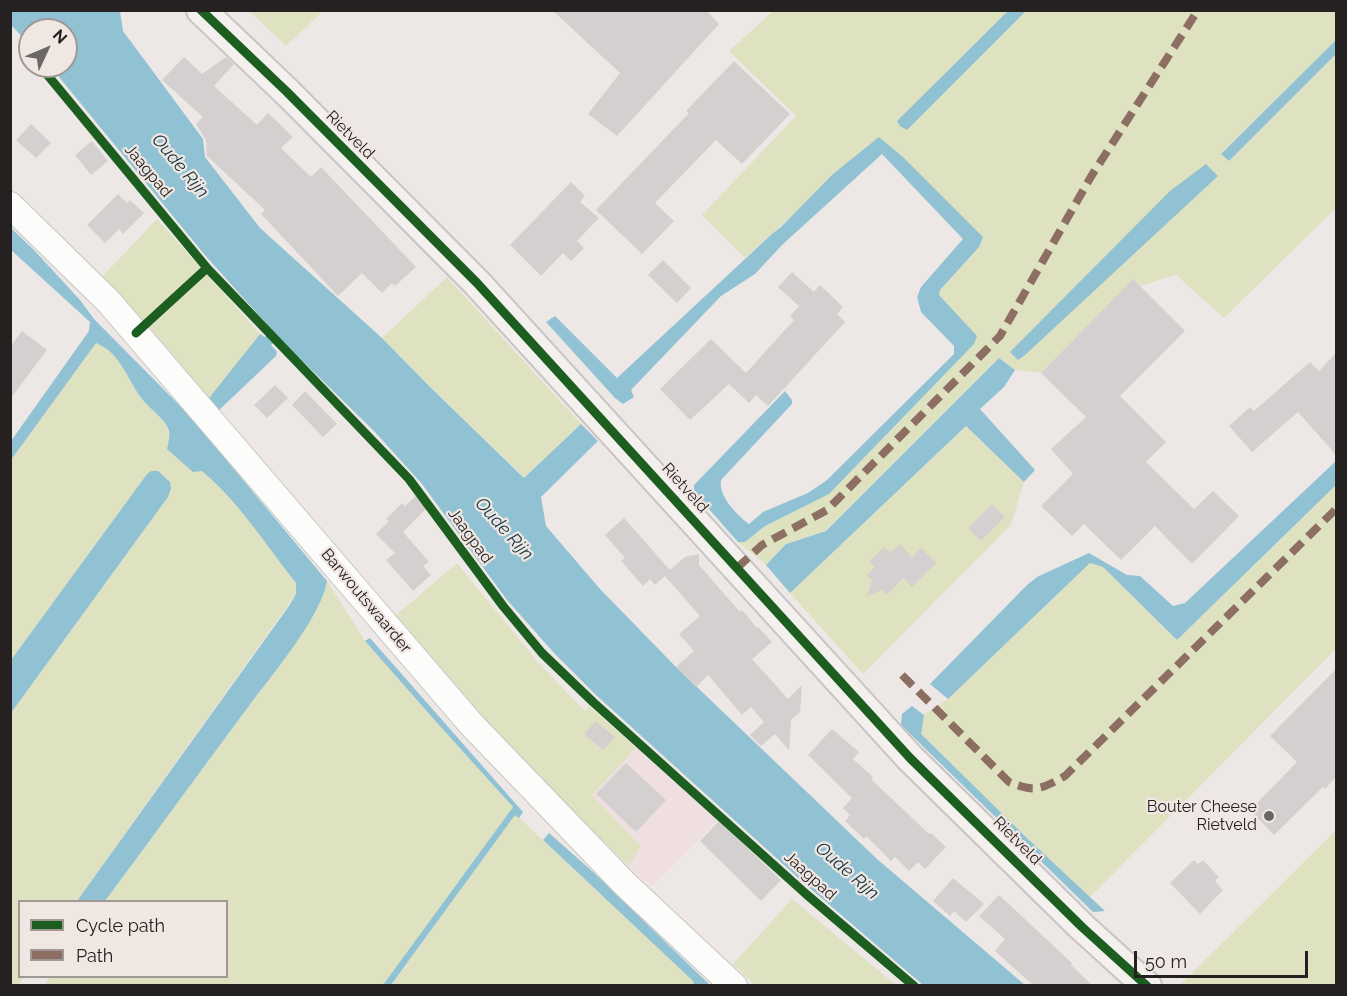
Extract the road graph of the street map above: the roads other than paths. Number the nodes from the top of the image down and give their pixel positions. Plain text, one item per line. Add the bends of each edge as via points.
1 (201, 10) edge
2 (10, 205) edge
3 (734, 986) edge
4 (1147, 986) edge

1 - 4 main road, Rietveld via 477,283 910,758
2 - 3 street, Barwoutswaarder via 109,302 471,724 625,884

